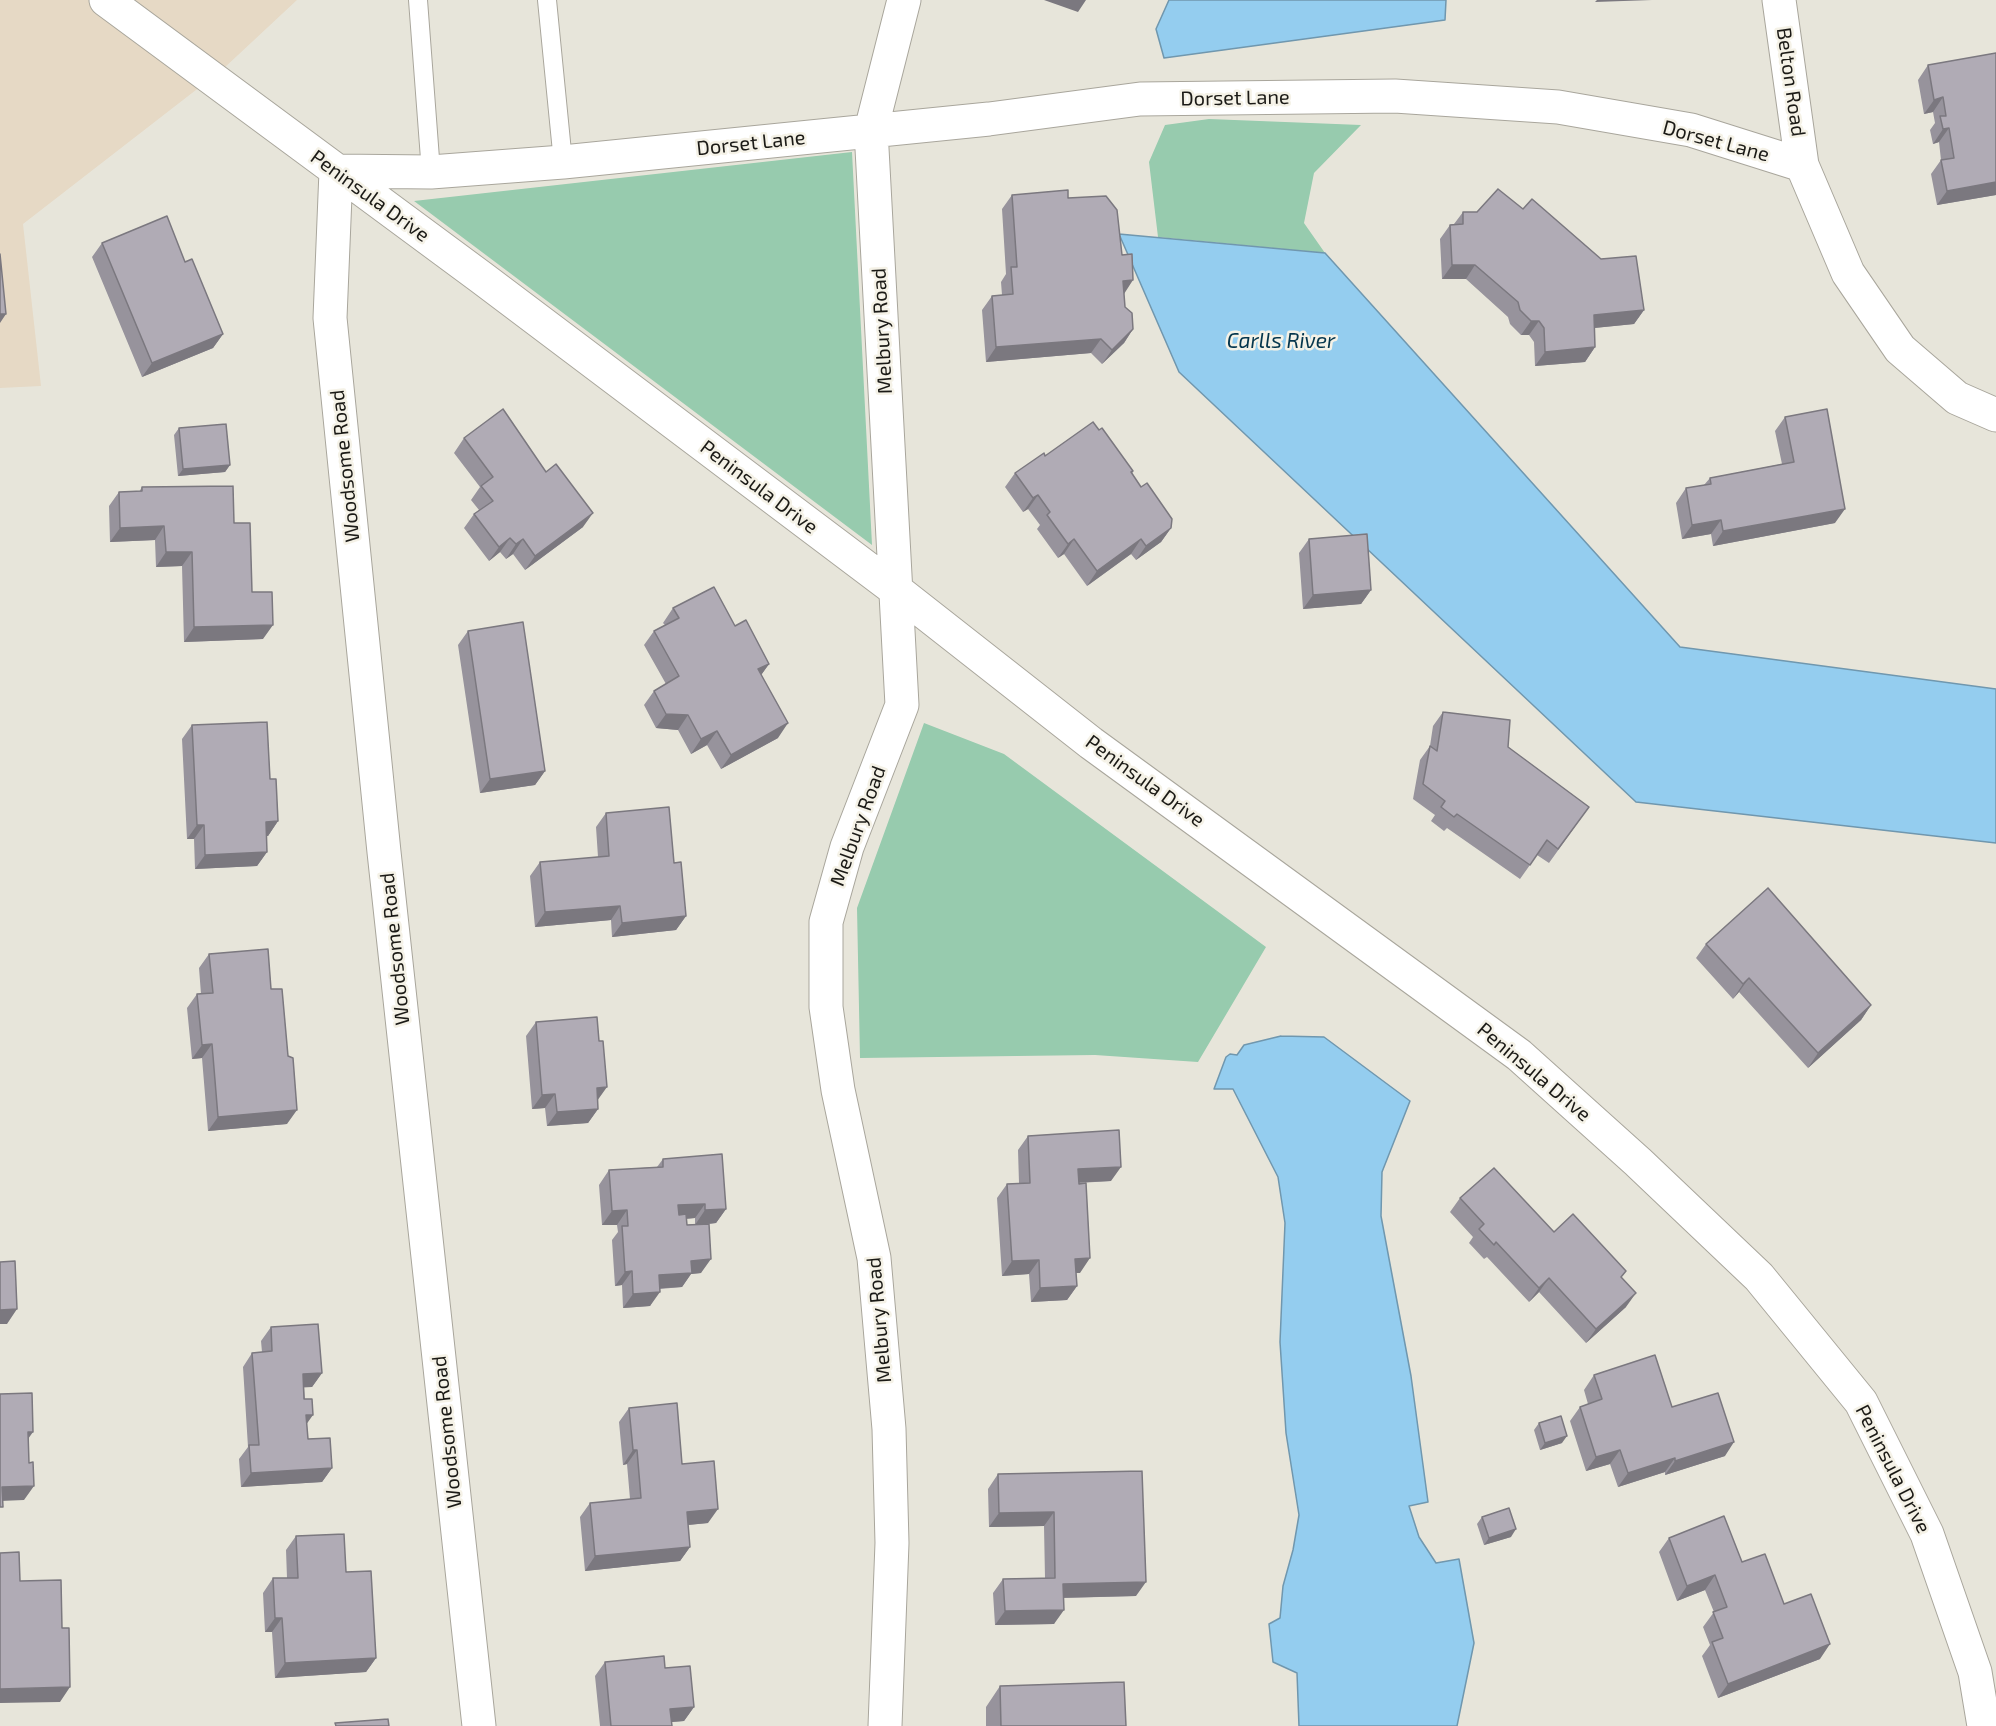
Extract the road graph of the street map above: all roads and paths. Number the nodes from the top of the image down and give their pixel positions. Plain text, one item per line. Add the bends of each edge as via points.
1 (106, 0) edge
2 (418, 0) edge
3 (547, 0) edge
4 (904, 0) edge
5 (1779, 0) edge
6 (871, 130) junction
7 (563, 162) junction
8 (1802, 165) junction
9 (336, 171) junction
10 (431, 172) junction
11 (1996, 415) edge
12 (896, 590) junction
13 (479, 1726) edge
14 (885, 1726) edge
15 (1984, 1726) edge

1 - 9 street, Peninsula Drive
2 - 10 lane
3 - 7 lane
4 - 6 street, Melbury Road
5 - 8 street, Belton Road
6 - 7 street, Dorset Lane
6 - 8 street, Dorset Lane via 1140,99 1395,96 1558,107 1691,130
6 - 12 street, Melbury Road
7 - 10 street, Dorset Lane
8 - 11 street via 1848,273 1900,349 1957,398
9 - 10 street, Dorset Lane
9 - 12 street, Peninsula Drive
9 - 13 street, Woodsome Road via 330,318
12 - 14 street, Melbury Road via 902,705 847,847 826,922 826,1007 838,1090 874,1258 889,1429 892,1543
12 - 15 street, Peninsula Drive via 1091,743 1519,1054 1759,1277 1861,1402 1927,1534 1975,1672

